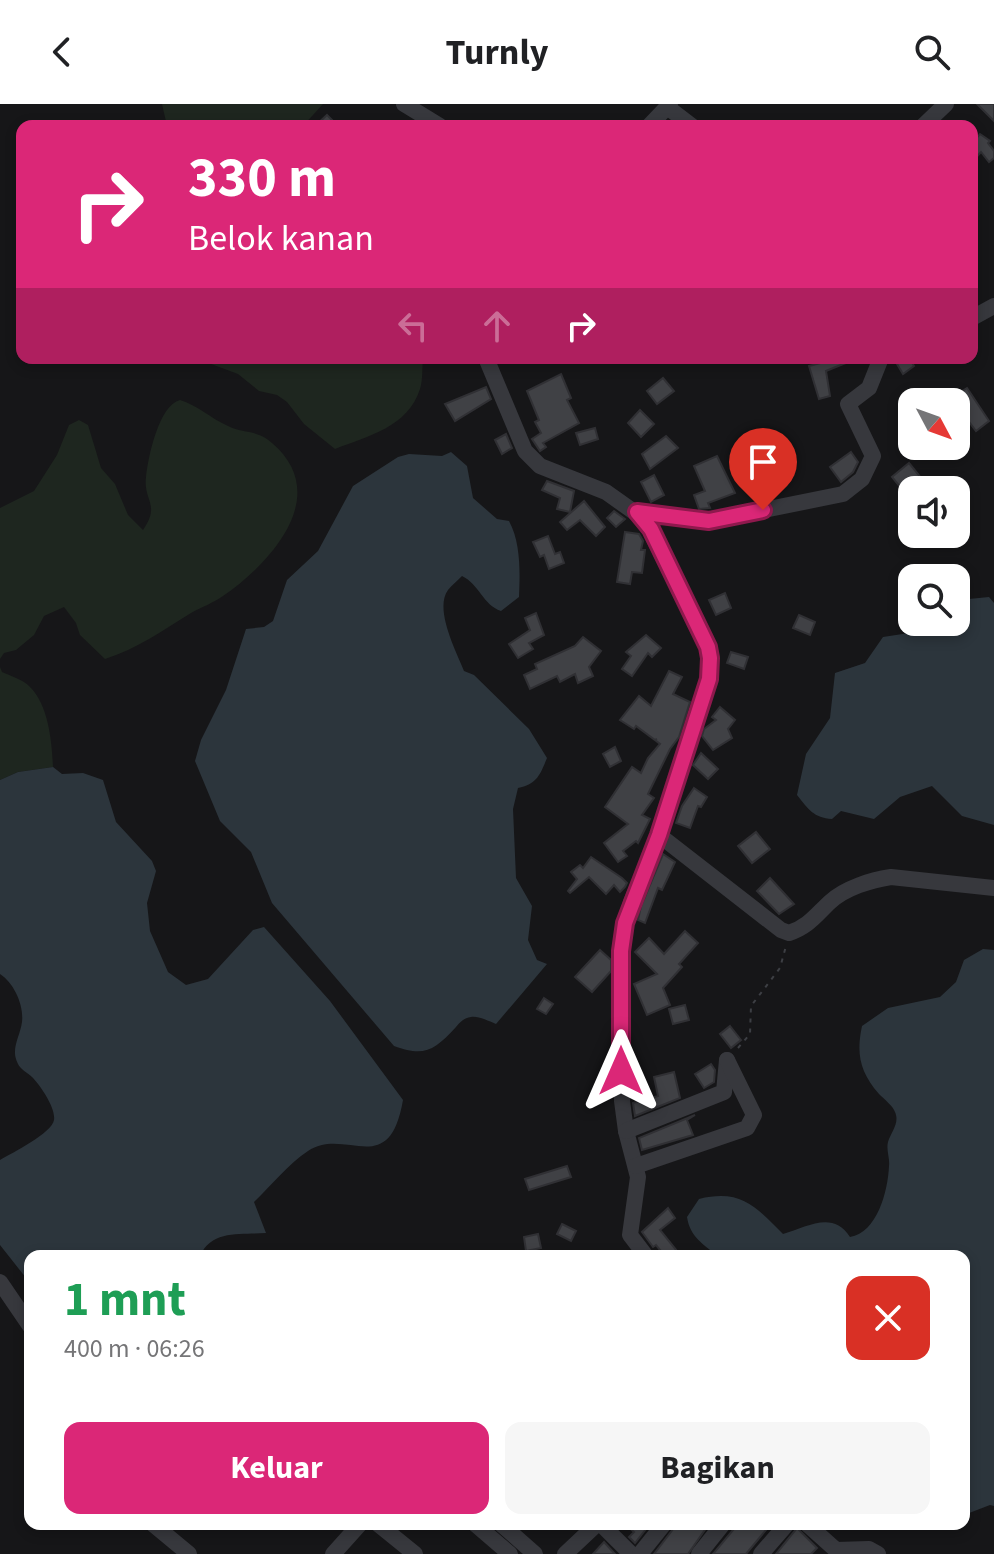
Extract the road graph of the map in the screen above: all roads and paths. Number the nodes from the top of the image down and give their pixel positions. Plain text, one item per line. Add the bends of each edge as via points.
1 (404, 104) edge
2 (946, 104) edge
3 (668, 106) edge
4 (430, 120) edge
5 (685, 120) edge
6 (929, 120) edge
7 (489, 364) edge
8 (879, 364) edge
9 (637, 512) junction
10 (659, 835) junction
11 (994, 888) edge
12 (789, 933) junction
13 (727, 1060) junction
14 (626, 1131) junction
15 (636, 1166) junction
16 (641, 1250) edge
17 (0, 1282) edge
18 (24, 1317) edge
19 (160, 1530) edge
20 (355, 1530) edge
21 (385, 1530) edge
22 (482, 1530) edge
23 (508, 1530) edge
24 (592, 1530) edge
25 (605, 1530) edge
26 (659, 1530) edge
27 (718, 1530) edge
28 (782, 1530) edge
29 (811, 1530) edge
30 (824, 1549) edge
31 (189, 1554) edge
32 (333, 1554) edge
33 (415, 1554) edge
34 (510, 1554) edge
35 (535, 1554) edge
36 (565, 1554) edge
37 (631, 1554) edge
38 (640, 1554) edge
39 (699, 1554) edge
40 (761, 1554) edge
41 (878, 1554) edge

1 - 4 street
2 - 6 street
3 - 5 street
7 - 9 street via 531,459 606,492
8 - 9 street via 869,388 848,404 873,456 862,479 843,494 709,521
9 - 10 street via 651,529 710,658 709,679
10 - 12 street
10 - 14 street via 622,937
11 - 12 street via 878,879 837,897 809,924
12 - 13 path via 780,968 751,1006 750,1034
13 - 14 street via 724,1092
13 - 15 street via 754,1115 747,1128
14 - 15 street
15 - 16 street via 630,1235
17 - 18 street
19 - 31 street
20 - 32 street
21 - 33 street
22 - 34 street
23 - 35 street
24 - 36 street
25 - 37 street
26 - 38 street
27 - 39 street
28 - 40 street
29 - 30 street
30 - 41 street via 869,1549

